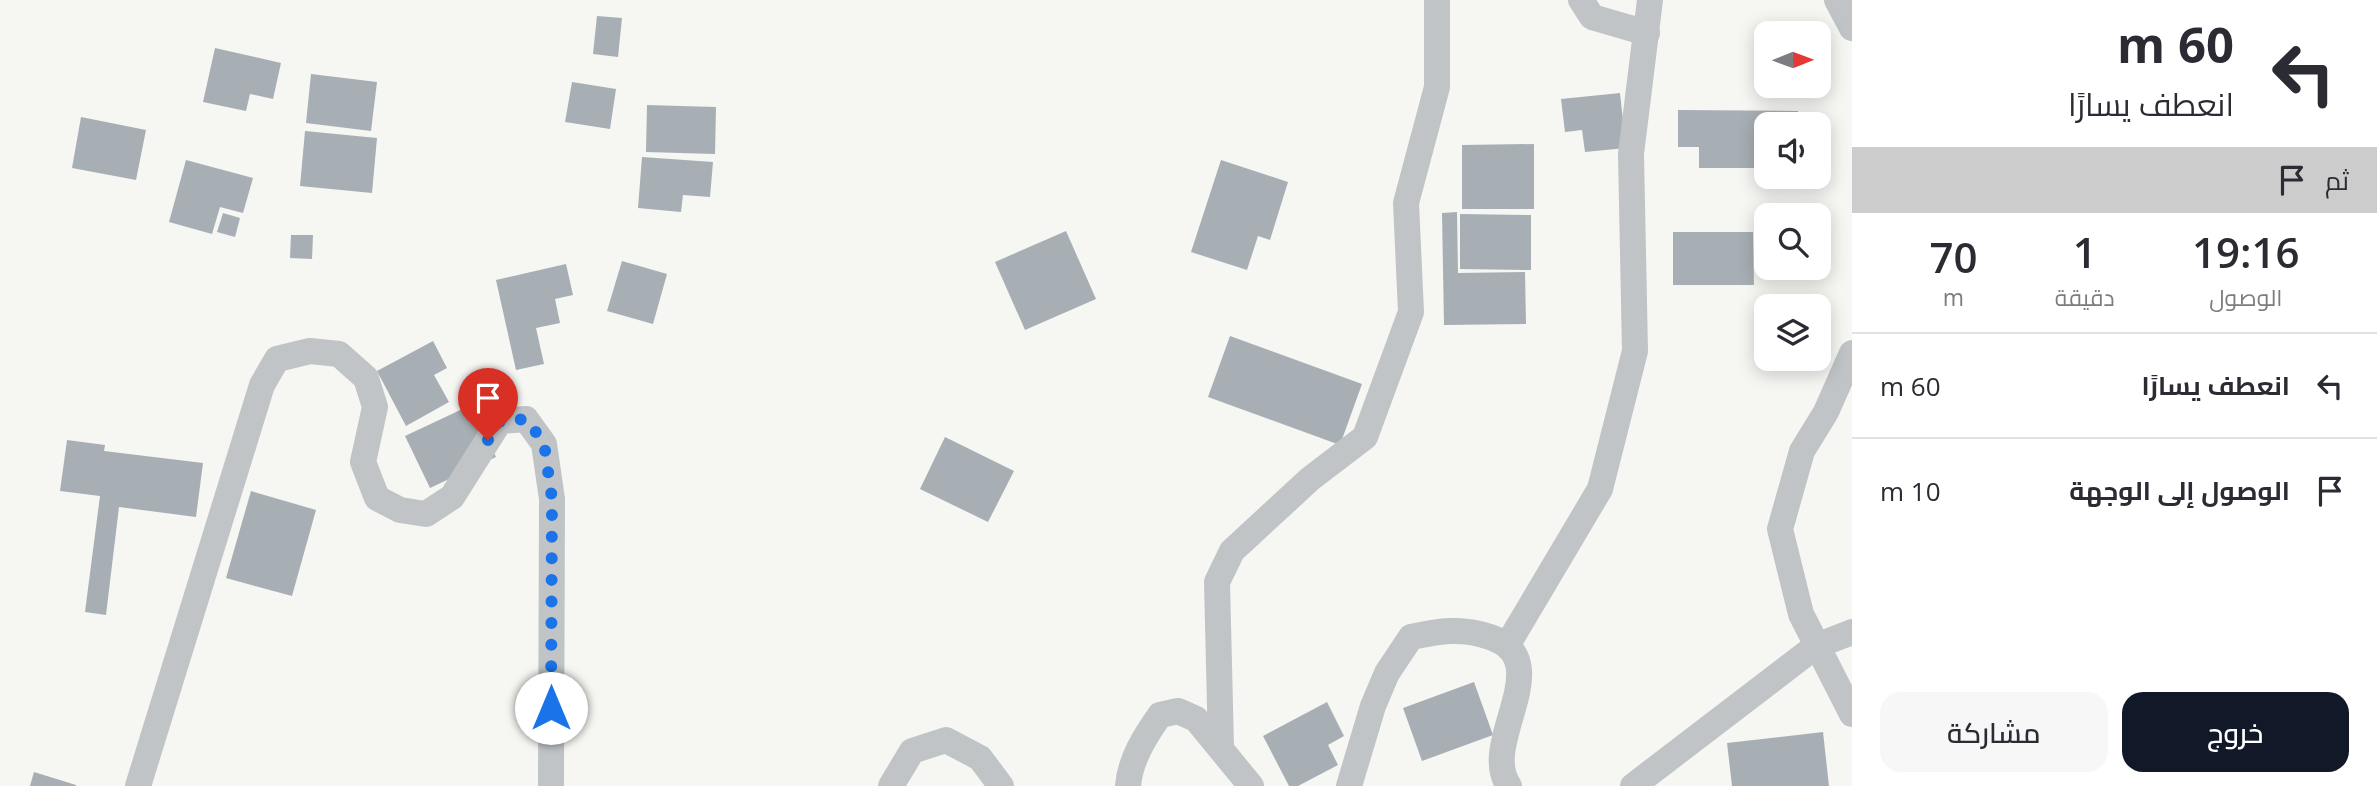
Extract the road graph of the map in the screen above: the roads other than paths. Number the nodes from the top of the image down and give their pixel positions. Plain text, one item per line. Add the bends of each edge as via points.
1 (1437, 0) edge
2 (1581, 0) edge
3 (1650, 0) edge
4 (1837, 0) edge
5 (1852, 28) edge
6 (1647, 33) junction
7 (1852, 353) edge
8 (1852, 632) edge
9 (1508, 643) junction
10 (1816, 646) junction
11 (1852, 714) edge
12 (1221, 748) junction
13 (1666, 774) edge
14 (138, 786) edge
15 (551, 786) edge
16 (891, 786) edge
17 (1001, 786) edge
18 (1128, 786) edge
19 (1251, 786) edge
20 (1349, 786) edge
21 (1509, 786) edge
22 (1633, 786) edge

1 - 12 street via 1437,87 1406,203 1411,312 1365,437 1233,551 1217,582
2 - 6 street via 1592,17
3 - 6 street
4 - 5 street
6 - 9 street via 1631,154 1634,351 1600,489
7 - 10 street via 1826,412 1802,451 1780,529 1801,614
8 - 10 street
9 - 20 street via 1449,629 1411,637 1387,673 1373,706
9 - 21 street via 1518,659 1517,696 1503,747 1504,779
10 - 11 street
10 - 13 street
12 - 18 street via 1196,719 1178,711 1160,715 1145,737
12 - 19 street
13 - 22 street
14 - 15 street via 262,385 277,359 310,351 339,354 366,378 375,407 363,462 377,498 400,510 426,514 452,496 500,421 526,419 544,443 552,499
16 - 17 street via 912,751 946,740 980,758

